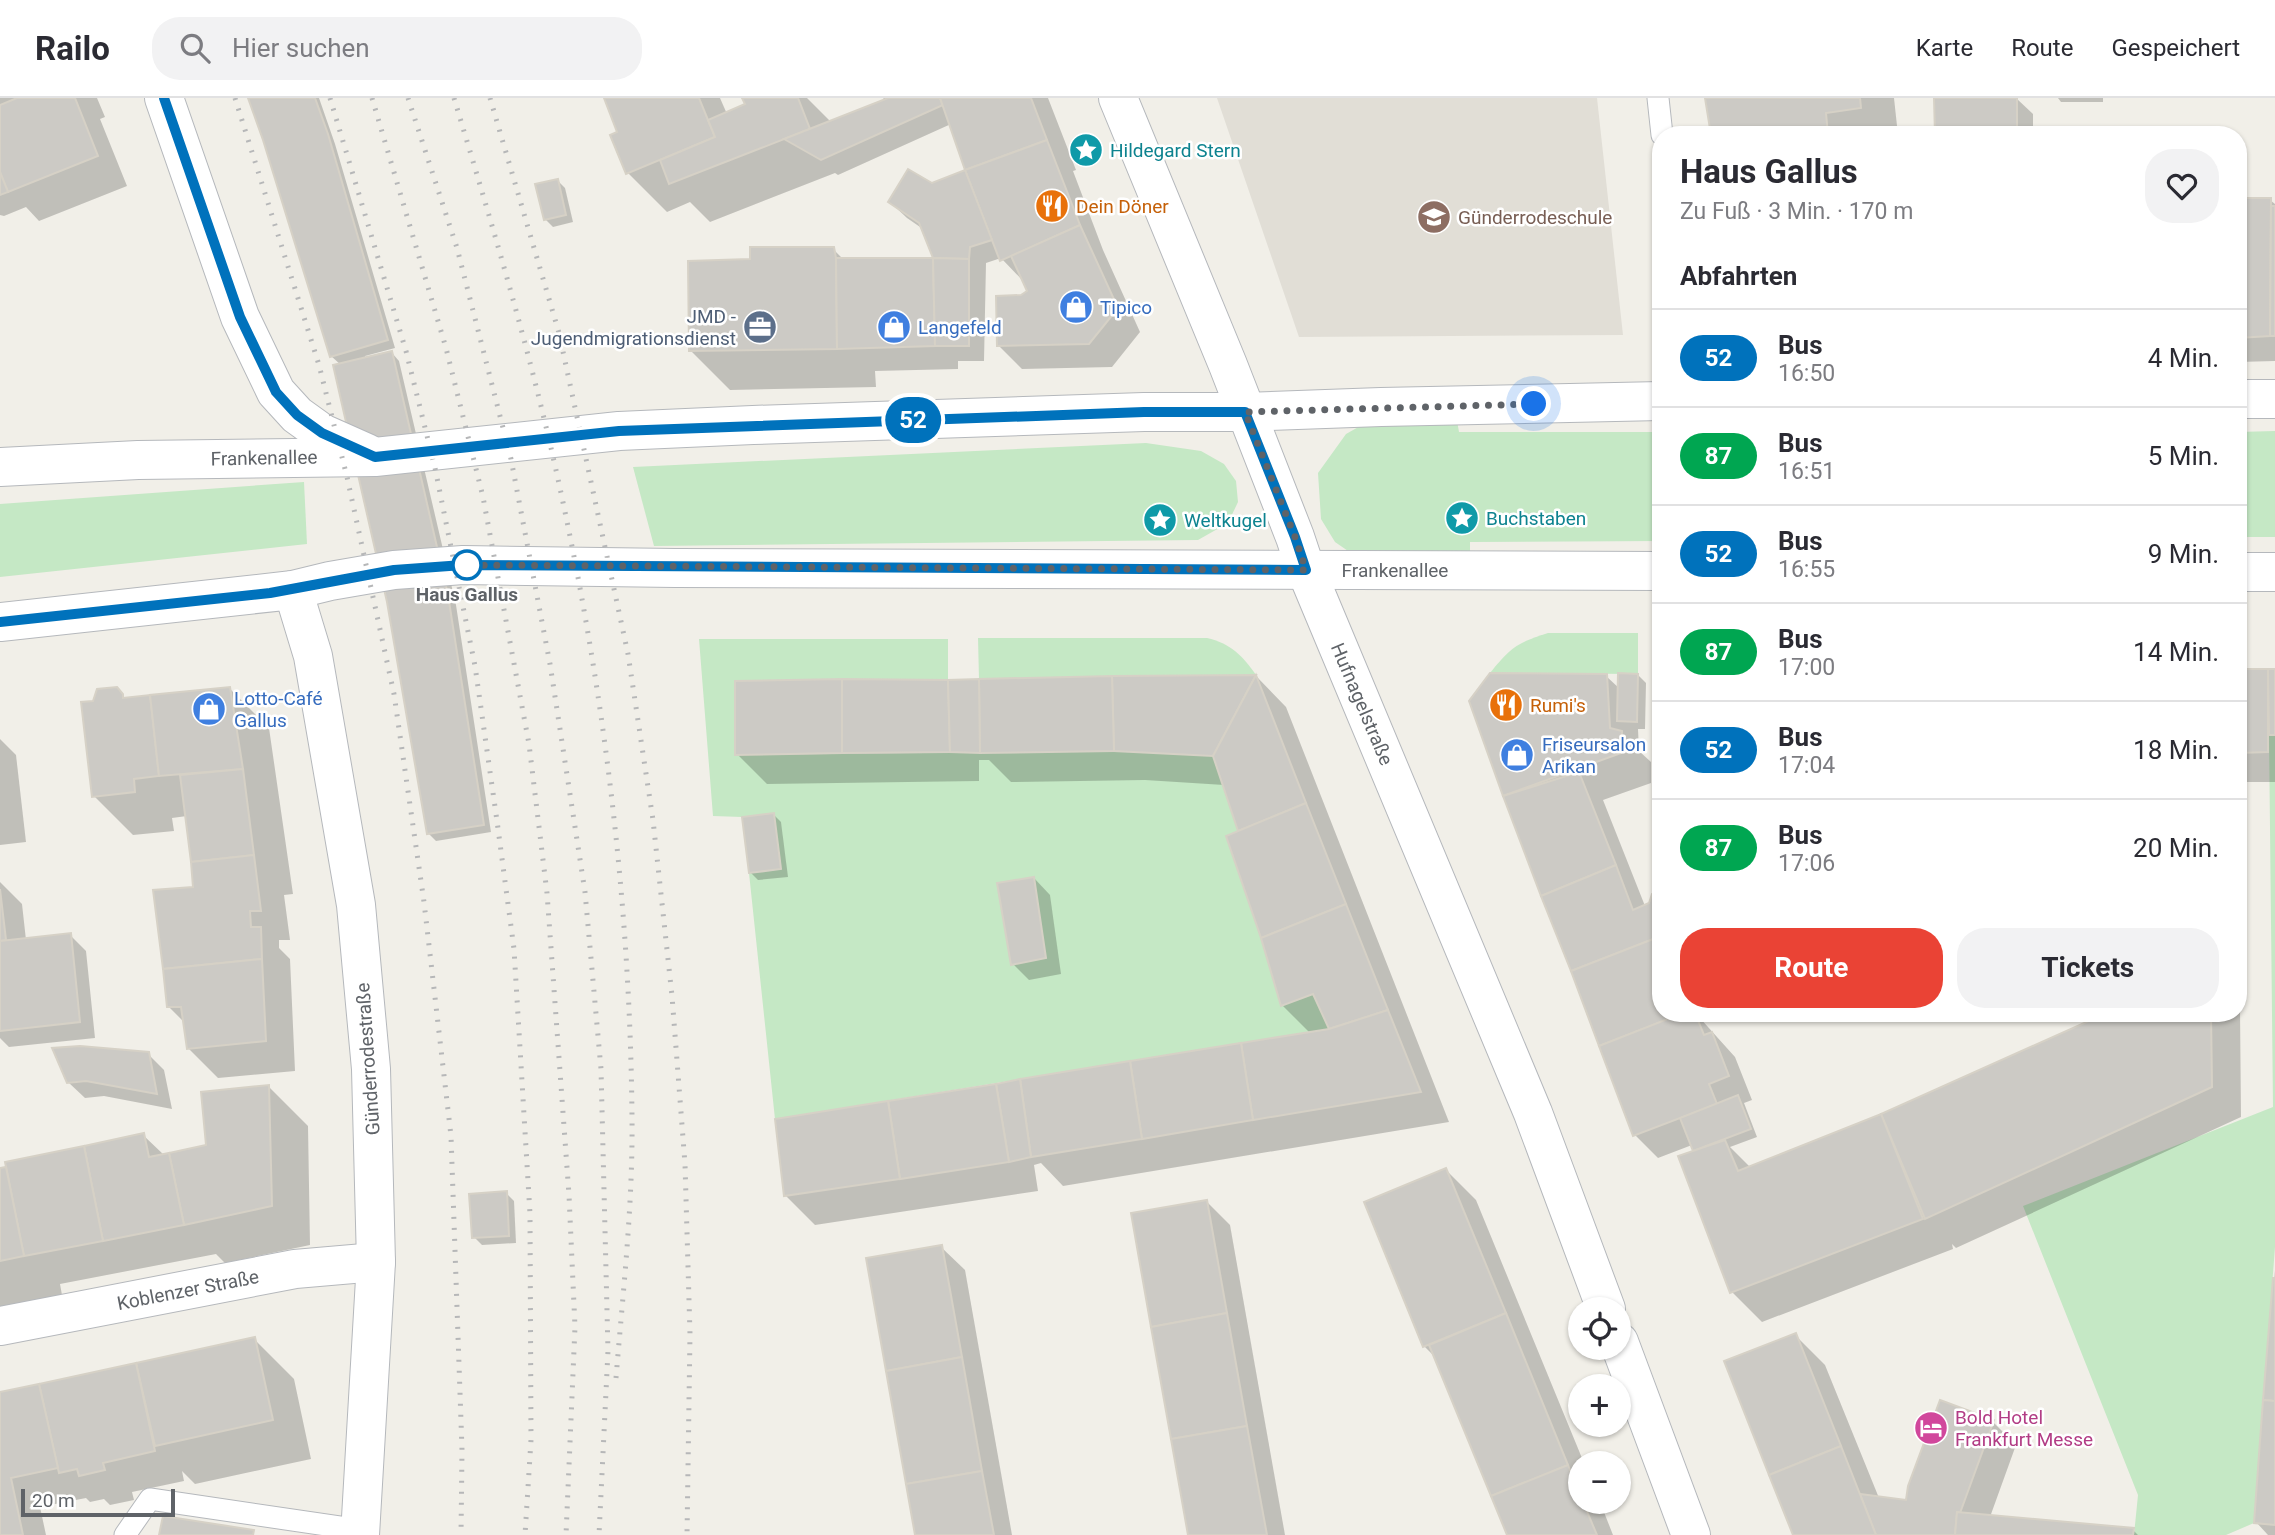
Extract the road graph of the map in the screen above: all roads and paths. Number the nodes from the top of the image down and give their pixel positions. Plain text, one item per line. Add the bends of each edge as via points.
1 (164, 98) edge
2 (1118, 98) edge
3 (1658, 98) edge
4 (1661, 126) edge
5 (2247, 399) edge
6 (2275, 399) edge
7 (1652, 401) edge
8 (1245, 412) junction
9 (375, 457) junction
10 (0, 467) edge
11 (1306, 570) junction
12 (1652, 571) edge
13 (2247, 572) edge
14 (2275, 572) edge
15 (293, 590) junction
16 (0, 622) edge
17 (376, 1262) junction
18 (1602, 1297) edge
19 (0, 1326) edge
20 (1626, 1360) edge
21 (360, 1533) edge
22 (125, 1535) edge
23 (1691, 1535) edge

1 - 9 street via 240,317 276,392 322,433
2 - 8 street, Hufnagelstraße
3 - 4 lane
5 - 6 street
7 - 8 street, Frankenallee
8 - 9 street, Frankenallee via 619,431
8 - 11 street, Hufnagelstraße
9 - 10 street, Frankenallee
11 - 12 street, Frankenallee
11 - 15 street, Frankenallee via 463,565 394,570
11 - 18 street, Hufnagelstraße via 1533,1113
13 - 14 street
15 - 16 street, Frankenallee
15 - 17 street, Günderrodestraße via 313,656 356,905 371,1069
17 - 19 street, Koblenzer Straße via 295,1269
17 - 21 street, Günderrodestraße
20 - 23 street
21 - 22 lane via 150,1499

